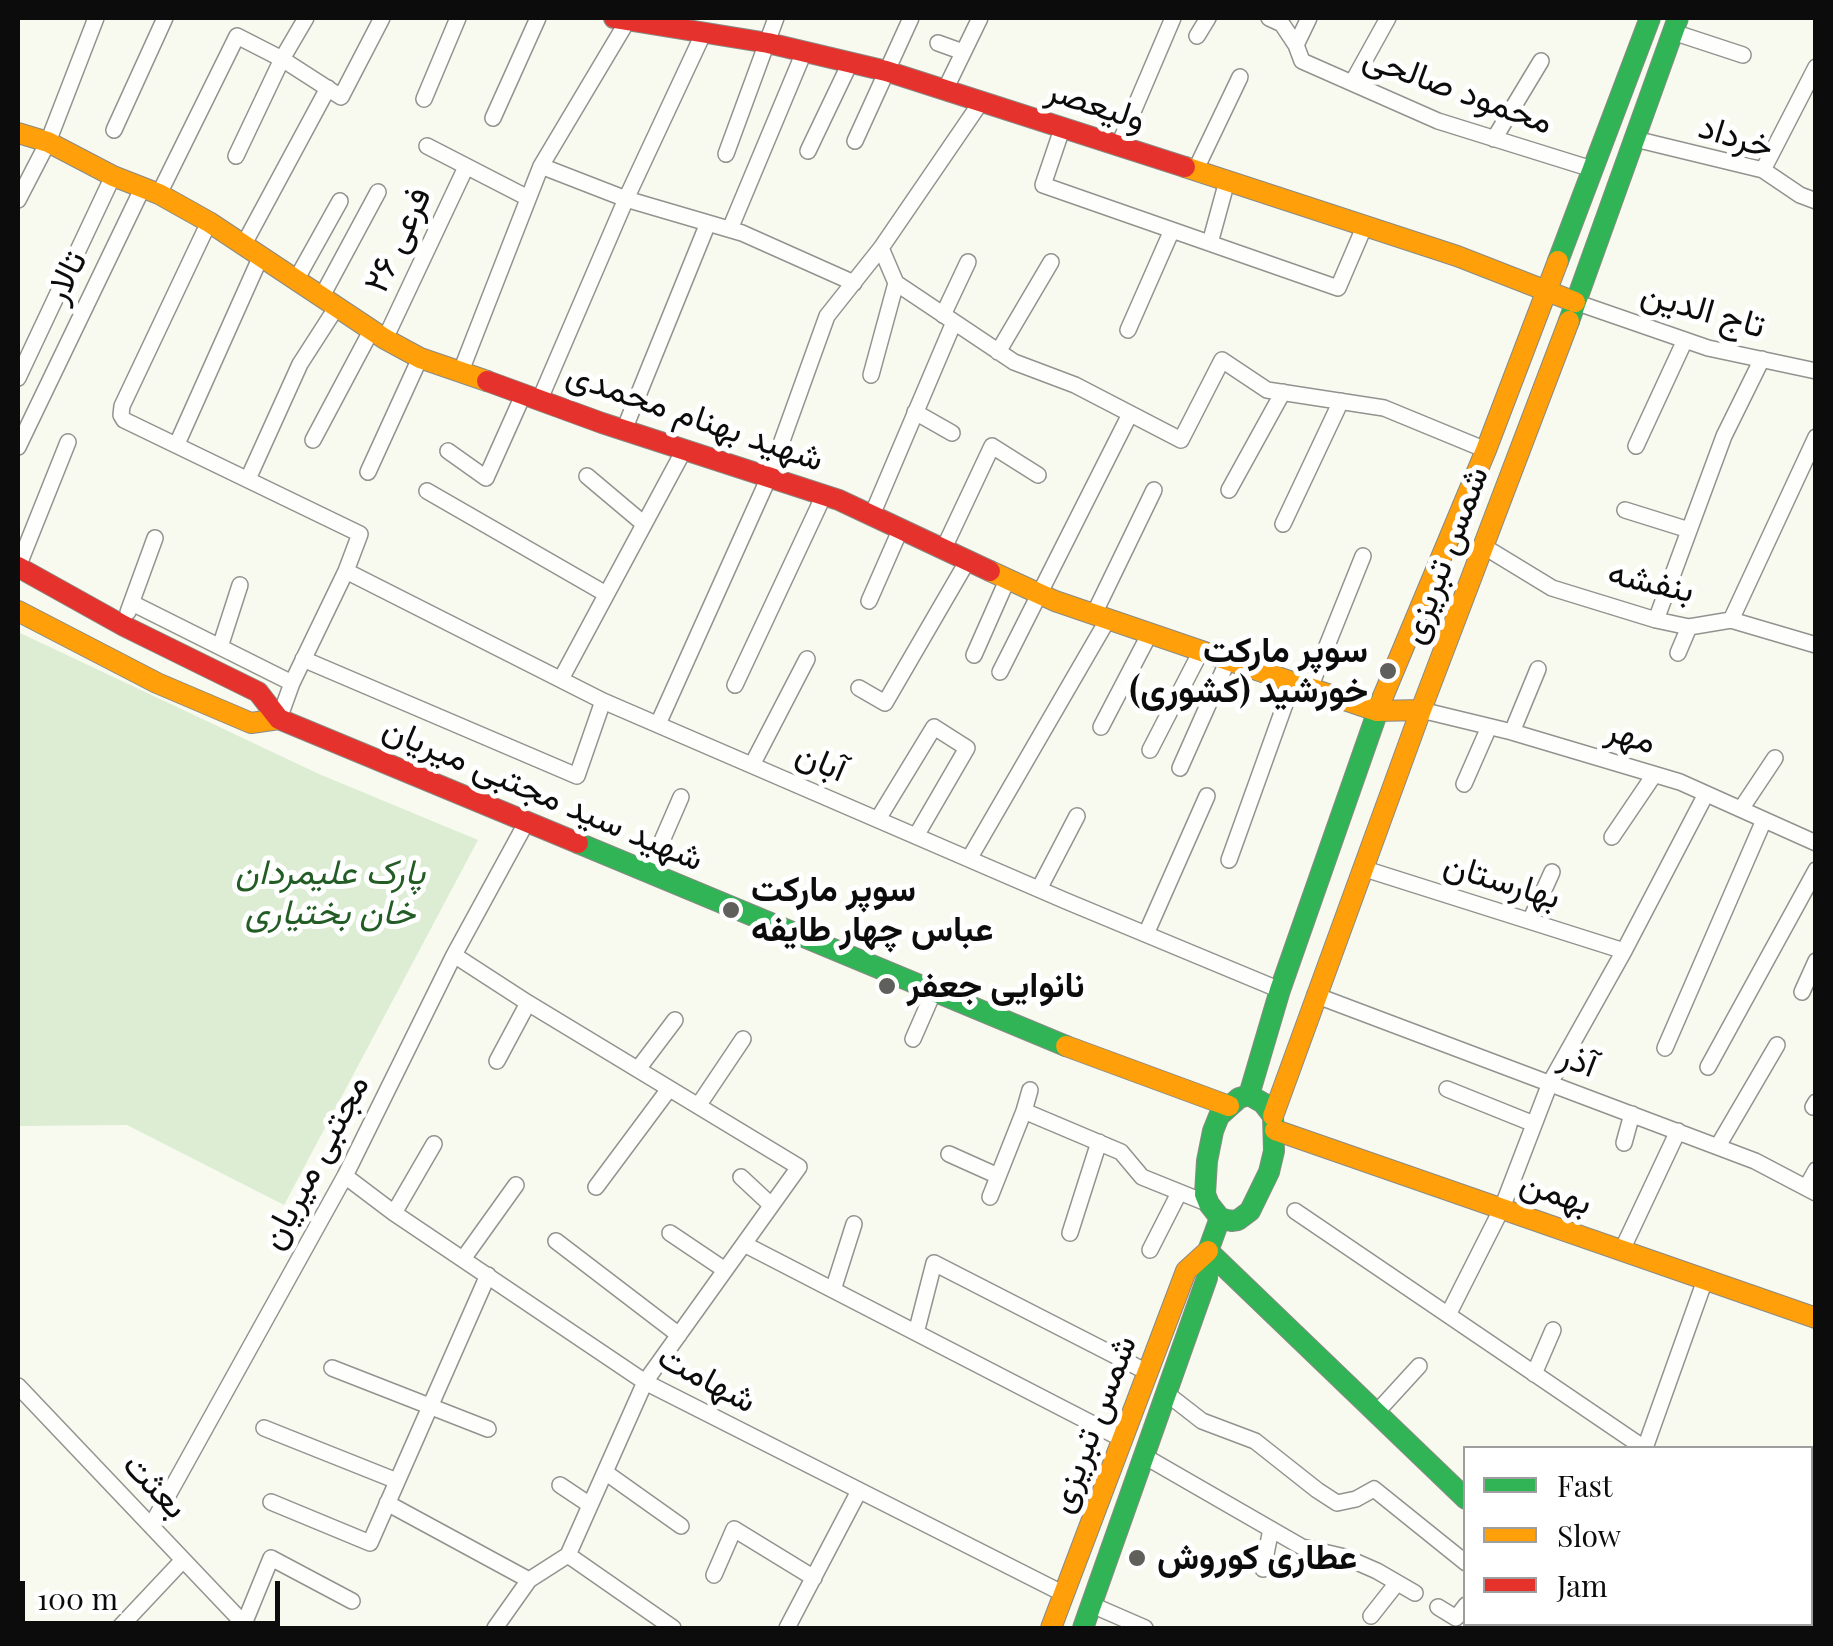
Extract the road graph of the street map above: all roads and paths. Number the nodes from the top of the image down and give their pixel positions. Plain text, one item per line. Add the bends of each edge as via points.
1 (96, 18) edge
2 (165, 18) edge
3 (306, 18) edge
4 (382, 18) edge
5 (458, 18) edge
6 (538, 18) edge
7 (776, 18) edge
8 (912, 18) edge
9 (980, 18) edge
10 (1173, 18) edge
11 (1208, 18) edge
12 (1268, 18) edge
13 (1309, 18) edge
14 (1388, 18) edge
15 (1650, 18) edge
16 (621, 19) edge
17 (670, 22) edge
18 (1675, 25) edge
19 (704, 32) junction
20 (1197, 36) dead end
21 (768, 43) junction
22 (938, 43) dead end
23 (1296, 45) junction
24 (804, 52) junction
25 (963, 52) junction
26 (1743, 55) dead end
27 (282, 59) junction
28 (1541, 61) dead end
29 (850, 63) junction
30 (1816, 66) edge
31 (886, 71) junction
32 (1240, 77) dead end
33 (1352, 84) junction
34 (328, 88) junction
35 (945, 90) junction
36 (424, 99) dead end
37 (982, 102) junction
38 (493, 118) dead end
39 (1062, 129) junction
40 (114, 130) dead end
41 (18, 133) edge
42 (1494, 139) junction
43 (1635, 139) junction
44 (855, 141) dead end
45 (48, 142) junction
46 (427, 146) dead end
47 (1118, 147) junction
48 (808, 151) dead end
49 (726, 154) dead end
50 (236, 156) dead end
51 (466, 166) junction
52 (541, 166) junction
53 (1592, 169) junction
54 (1763, 170) junction
55 (1195, 171) junction
56 (113, 176) junction
57 (1227, 181) junction
58 (151, 191) junction
59 (378, 192) dead end
60 (528, 198) junction
61 (626, 199) junction
62 (18, 200) edge
63 (1816, 200) edge
64 (340, 201) dead end
65 (210, 222) junction
66 (708, 223) junction
67 (1365, 225) junction
68 (730, 229) junction
69 (1172, 230) junction
70 (1210, 243) junction
71 (881, 248) junction
72 (253, 250) junction
73 (968, 262) dead end
74 (1051, 262) dead end
75 (296, 280) junction
76 (854, 282) junction
77 (896, 283) junction
78 (1548, 290) junction
79 (1576, 302) junction
80 (329, 303) junction
81 (948, 318) junction
82 (1128, 330) dead end
83 (378, 335) junction
84 (1685, 340) junction
85 (998, 352) junction
86 (420, 358) junction
87 (1762, 359) junction
88 (461, 371) junction
89 (1816, 371) edge
90 (871, 374) dead end
91 (18, 378) edge
92 (1283, 392) junction
93 (532, 396) junction
94 (1341, 401) junction
95 (916, 412) junction
96 (1130, 414) junction
97 (624, 430) junction
98 (952, 433) dead end
99 (1816, 438) edge
100 (314, 440) dead end
101 (68, 442) dead end
102 (176, 444) junction
103 (1636, 446) dead end
104 (18, 447) edge
105 (684, 450) junction
106 (1486, 450) junction
107 (448, 451) dead end
108 (368, 472) dead end
109 (1038, 475) dead end
110 (586, 476) dead end
111 (769, 477) junction
112 (248, 480) junction
113 (427, 490) dead end
114 (1154, 490) dead end
115 (1229, 490) dead end
116 (824, 495) junction
117 (1624, 510) dead end
118 (872, 515) junction
119 (644, 524) junction
120 (1283, 524) dead end
121 (901, 528) junction
122 (1689, 530) junction
123 (155, 538) dead end
124 (1483, 546) junction
125 (944, 548) junction
126 (1362, 556) dead end
127 (968, 560) junction
128 (18, 567) edge
129 (346, 571) junction
130 (1008, 578) junction
131 (240, 586) dead end
132 (1039, 593) junction
133 (606, 594) junction
134 (869, 601) dead end
135 (132, 603) junction
136 (18, 611) edge
137 (1101, 616) junction
138 (1656, 620) junction
139 (1731, 620) junction
140 (124, 626) junction
141 (1689, 627) junction
142 (1150, 633) junction
143 (1816, 645) edge
144 (220, 647) junction
145 (1201, 650) junction
146 (1678, 653) dead end
147 (974, 655) dead end
148 (807, 659) dead end
149 (304, 660) junction
150 (1228, 660) junction
151 (1538, 668) dead end
152 (1000, 672) dead end
153 (561, 679) junction
154 (292, 682) junction
155 (1301, 685) junction
156 (735, 686) dead end
157 (859, 688) dead end
158 (604, 701) junction
159 (1420, 710) junction
160 (1377, 711) junction
161 (280, 718) junction
162 (658, 724) junction
163 (1489, 727) junction
164 (1101, 728) dead end
165 (1512, 732) junction
166 (1150, 750) dead end
167 (1775, 758) dead end
168 (752, 765) junction
169 (1180, 768) dead end
170 (1654, 775) junction
171 (1464, 784) dead end
172 (1706, 794) junction
173 (1207, 796) dead end
174 (681, 797) dead end
175 (1742, 809) junction
176 (1077, 816) dead end
177 (878, 820) junction
178 (1764, 820) junction
179 (526, 823) junction
180 (916, 836) junction
181 (1612, 836) dead end
182 (1816, 843) edge
183 (969, 859) junction
184 (1229, 860) dead end
185 (1362, 868) junction
186 (1816, 870) edge
187 (1552, 872) dead end
188 (648, 873) junction
189 (1039, 889) junction
190 (1530, 921) junction
191 (1146, 934) junction
192 (1624, 951) junction
193 (454, 955) junction
194 (1816, 961) edge
195 (1280, 990) junction
196 (934, 991) junction
197 (1802, 992) dead end
198 (1315, 995) junction
199 (528, 1003) junction
200 (675, 1020) dead end
201 (743, 1039) dead end
202 (913, 1039) dead end
203 (1777, 1044) dead end
204 (1665, 1048) dead end
205 (497, 1061) dead end
206 (1708, 1066) dead end
207 (638, 1070) junction
208 (1550, 1083) junction
209 (670, 1089) junction
210 (1447, 1089) dead end
211 (1030, 1090) dead end
212 (1249, 1095) junction
213 (698, 1106) junction
214 (1229, 1106) junction
215 (1024, 1111) junction
216 (1632, 1114) junction
217 (1274, 1123) junction
218 (1534, 1124) junction
219 (1678, 1131) junction
220 (1099, 1142) junction
221 (1624, 1143) dead end
222 (434, 1144) dead end
223 (1718, 1146) junction
224 (949, 1154) dead end
225 (1816, 1170) edge
226 (345, 1176) junction
227 (998, 1176) junction
228 (741, 1177) dead end
229 (516, 1186) dead end
230 (596, 1187) dead end
231 (1811, 1191) edge
232 (1179, 1193) junction
233 (990, 1197) dead end
234 (771, 1205) junction
235 (1502, 1208) junction
236 (1295, 1211) dead end
237 (1215, 1212) junction
238 (394, 1213) junction
239 (854, 1224) dead end
240 (1070, 1233) dead end
241 (670, 1234) dead end
242 (556, 1241) dead end
243 (744, 1244) junction
244 (1150, 1250) dead end
245 (1622, 1250) junction
246 (1208, 1251) junction
247 (462, 1259) junction
248 (725, 1270) junction
249 (488, 1275) junction
250 (1705, 1280) junction
251 (832, 1290) junction
252 (1448, 1315) junction
253 (1816, 1318) edge
254 (1553, 1330) dead end
255 (916, 1333) junction
256 (679, 1335) junction
257 (1419, 1366) dead end
258 (332, 1368) dead end
259 (1147, 1372) junction
260 (1534, 1374) junction
261 (645, 1382) junction
262 (18, 1386) edge
263 (1166, 1393) junction
264 (430, 1406) junction
265 (1376, 1413) junction
266 (264, 1428) dead end
267 (488, 1428) dead end
268 (1122, 1439) junction
269 (1639, 1446) edge
270 (1643, 1446) edge
271 (1144, 1456) junction
272 (605, 1472) junction
273 (397, 1481) junction
274 (560, 1485) dead end
275 (858, 1491) junction
276 (1463, 1496) edge
277 (271, 1502) dead end
278 (387, 1503) junction
279 (590, 1505) junction
280 (151, 1526) junction
281 (682, 1526) dead end
282 (1272, 1530) junction
283 (568, 1555) junction
284 (183, 1560) junction
285 (1463, 1561) edge
286 (1263, 1569) dead end
287 (714, 1574) dead end
288 (814, 1578) junction
289 (529, 1580) junction
290 (1398, 1583) junction
291 (1416, 1592) dead end
292 (1064, 1594) junction
293 (352, 1602) dead end
294 (1092, 1605) junction
295 (1438, 1606) dead end
296 (1463, 1609) edge
297 (1371, 1616) dead end
298 (246, 1626) edge
299 (119, 1628) edge
300 (495, 1628) edge
301 (673, 1628) edge
302 (788, 1628) edge
303 (1051, 1628) edge
304 (1083, 1628) edge
305 (1145, 1628) edge

1 - 45 street
2 - 40 street
3 - 27 street
4 - 34 street via 341,96
5 - 36 street
6 - 38 street
7 - 21 street
8 - 31 street
9 - 25 street
10 - 47 street
11 - 20 street
12 - 23 street, محمود صالحی via 1282,24
13 - 23 street
14 - 33 street
15 - 53 street, شمس تبریزی
16 - 17 street, ولیعصر
16 - 52 street
17 - 19 street, ولیعصر
18 - 26 street
18 - 43 street, شمس تبریزی
19 - 21 street, ولیعصر
19 - 61 street
21 - 24 street, ولیعصر
21 - 49 street
22 - 25 street
23 - 33 street, محمود صالحی via 1302,62
24 - 29 street, ولیعصر
24 - 68 street
25 - 35 street
27 - 34 street
27 - 50 street
27 - 58 street, تالار via 237,36
28 - 42 street
29 - 31 street, ولیعصر
29 - 48 street
30 - 54 street
31 - 35 street, ولیعصر
31 - 44 street
32 - 55 street
33 - 42 street, محمود صالحی
34 - 72 street
35 - 37 street, ولیعصر
37 - 39 street, ولیعصر
37 - 71 street
39 - 47 street, ولیعصر
39 - 69 street via 1043,184
41 - 45 street, شهید بهنام محمدی
42 - 53 street, محمود صالحی
43 - 54 street, خرداد
43 - 79 street, شمس تبریزی
45 - 56 street, شهید بهنام محمدی
45 - 62 street
46 - 51 street
47 - 55 street, ولیعصر
51 - 60 street
51 - 83 street, فرعی ۲۶
52 - 60 street
52 - 61 street
53 - 78 street, شمس تبریزی
54 - 63 street, خرداد
55 - 57 street, ولیعصر
56 - 58 street, شهید بهنام محمدی
56 - 91 street
57 - 67 street, ولیعصر
57 - 70 street
58 - 65 street, شهید بهنام محمدی
58 - 104 street, تالار
59 - 80 street
60 - 88 street
61 - 66 street
61 - 93 street
64 - 75 street
65 - 72 street, شهید بهنام محمدی
65 - 102 street via 122,406 124,420
66 - 68 street
66 - 97 street
67 - 70 street via 1338,288
67 - 78 street, ولیعصر
68 - 76 street
69 - 70 street
69 - 82 street
71 - 76 street
71 - 77 street
72 - 75 street, شهید بهنام محمدی
72 - 102 street
73 - 81 street
74 - 85 street
75 - 80 street, شهید بهنام محمدی
76 - 111 street via 827,316
77 - 81 street
77 - 90 street
78 - 79 street, ولیعصر
78 - 106 street, شمس تبریزی
79 - 84 street, تاج الدین
79 - 124 street, شمس تبریزی
80 - 83 street, شهید بهنام محمدی
80 - 112 street
81 - 85 street
81 - 95 street
83 - 86 street, شهید بهنام محمدی
83 - 100 street, فرعی ۲۶
84 - 87 street, تاج الدین
84 - 103 street
85 - 96 street
86 - 88 street, شهید بهنام محمدی
86 - 108 street
87 - 89 street, تاج الدین
87 - 122 street
88 - 93 street, شهید بهنام محمدی
92 - 94 street
92 - 96 street via 1267,390 1222,360 1181,440
92 - 115 street
93 - 97 street, شهید بهنام محمدی
93 - 107 street via 486,478
94 - 106 street via 1384,408
94 - 120 street
95 - 98 street
95 - 118 street
96 - 132 street
97 - 105 street, شهید بهنام محمدی
99 - 139 street
101 - 128 street
102 - 112 street
105 - 111 street, شهید بهنام محمدی
105 - 119 street
106 - 160 street, شمس تبریزی
109 - 125 street via 992,446
110 - 119 street
111 - 116 street, شهید بهنام محمدی
111 - 162 street
112 - 129 street via 360,534
113 - 133 street
114 - 137 street
116 - 118 street, شهید بهنام محمدی
116 - 156 street
117 - 122 street
118 - 121 street, شهید بهنام محمدی
119 - 133 street
121 - 125 street, شهید بهنام محمدی
121 - 134 street
122 - 138 street
123 - 135 street
124 - 138 street, بنفشه via 1552,588
124 - 159 street, شمس تبریزی
125 - 127 street, شهید بهنام محمدی
126 - 155 street
127 - 130 street, شهید بهنام محمدی
127 - 157 street via 886,704
128 - 140 street, شهید سید مجتبی میریان
129 - 149 street
129 - 153 street, آبان
130 - 132 street, شهید بهنام محمدی
130 - 147 street
131 - 144 street
132 - 137 street, شهید بهنام محمدی
132 - 152 street
133 - 153 street
135 - 140 street
135 - 144 street
136 - 161 street, شهید سید مجتبی میریان via 251,723
137 - 142 street, شهید بهنام محمدی
137 - 183 street
138 - 141 street, بنفشه
139 - 141 street, بنفشه
139 - 143 street, بنفشه
140 - 161 street, شهید سید مجتبی میریان via 258,692
141 - 146 street
142 - 145 street, شهید بهنام محمدی
142 - 164 street
144 - 154 street
145 - 150 street, شهید بهنام محمدی
145 - 166 street
148 - 168 street
149 - 154 street
149 - 158 street via 577,776
150 - 155 street, شهید بهنام محمدی
150 - 169 street
151 - 165 street
153 - 158 street, آبان
154 - 161 street
155 - 160 street, شهید بهنام محمدی
155 - 184 street
158 - 162 street, آبان
159 - 160 street
159 - 163 street, مهر
159 - 185 street, شمس تبریزی
160 - 195 street, شمس تبریزی
161 - 179 street, شهید سید مجتبی میریان
162 - 168 street, آبان
163 - 165 street, مهر
163 - 171 street
165 - 170 street, مهر
167 - 175 street
168 - 177 street, آبان
170 - 172 street, مهر
170 - 181 street
172 - 175 street, مهر
172 - 192 street
173 - 191 street
174 - 188 street
175 - 178 street, مهر
176 - 189 street
177 - 180 street, آبان
177 - 180 street via 934,727 967,748
178 - 182 street, مهر
178 - 204 street
179 - 188 street, شهید سید مجتبی میریان
179 - 193 street, مجتبی میریان
180 - 183 street, آبان
183 - 189 street, آبان
185 - 190 street, بهارستان
185 - 198 street, شمس تبریزی
186 - 206 street
187 - 190 street
188 - 196 street, شهید سید مجتبی میریان
189 - 191 street, آبان
190 - 192 street, بهارستان
191 - 195 street, آبان
192 - 208 street
193 - 199 street
193 - 226 street, مجتبی میریان
194 - 197 street
195 - 212 street, شمس تبریزی
196 - 202 street
196 - 214 street, شهید سید مجتبی میریان
198 - 208 street, آذر
198 - 217 street, شمس تبریزی
199 - 205 street
199 - 207 street
200 - 207 street
201 - 213 street
203 - 223 street
207 - 209 street
208 - 216 street, آذر
208 - 218 street
209 - 213 street
209 - 230 street
210 - 218 street
211 - 215 street
212 - 214 street
212 - 217 street via 1264,1104
213 - 234 street via 798,1167
214 - 237 street via 1209,1145 1205,1194
215 - 220 street
215 - 227 street
216 - 219 street, آذر
216 - 221 street
217 - 235 street, بهمن
217 - 237 street, شمس تبریزی via 1269,1172 1250,1211 1238,1220
218 - 235 street
219 - 223 street, آذر
219 - 245 street
220 - 232 street via 1121,1152 1142,1177
220 - 240 street
222 - 238 street
223 - 231 street, آذر
224 - 227 street
225 - 231 street
226 - 238 street, شهامت
226 - 280 street, مجتبی میریان
227 - 233 street
228 - 234 street
229 - 247 street
232 - 237 street
232 - 244 street
234 - 243 street
235 - 245 street, بهمن
235 - 252 street
236 - 252 street
237 - 246 street, شمس تبریزی
238 - 247 street, شهامت
239 - 251 street
241 - 248 street
242 - 256 street
243 - 248 street
243 - 251 street
245 - 250 street, بهمن
246 - 259 street, شمس تبریزی via 1186,1272
246 - 263 street, شمس تبریزی via 1207,1278
246 - 265 street
247 - 249 street, شهامت
248 - 256 street
249 - 261 street, شهامت
249 - 264 street
250 - 253 street, بهمن
250 - 270 street
251 - 255 street
252 - 260 street
254 - 260 street
255 - 259 street via 934,1264
255 - 268 street
256 - 261 street
257 - 265 street
258 - 264 street
259 - 268 street, شمس تبریزی
260 - 269 street
261 - 272 street
261 - 275 street, شهامت
262 - 280 street, بعثت
263 - 271 street, شمس تبریزی
263 - 285 street via 1202,1421 1254,1442 1337,1503 1374,1489
264 - 267 street
264 - 273 street
265 - 276 street
266 - 273 street
268 - 292 street, شمس تبریزی
271 - 282 street
271 - 294 street, شمس تبریزی
272 - 279 street
272 - 281 street
273 - 278 street
274 - 279 street
275 - 288 street
275 - 292 street, شهامت
277 - 278 street via 370,1543
278 - 289 street
279 - 283 street
280 - 284 street, بعثت
282 - 286 street
282 - 290 street
283 - 289 street
283 - 301 street
284 - 298 street, بعثت
284 - 299 street
287 - 288 street via 734,1528
288 - 302 street
289 - 300 street
290 - 291 street
290 - 297 street
292 - 294 street
292 - 303 street, شمس تبریزی
293 - 298 street via 271,1558
294 - 304 street, شمس تبریزی
294 - 305 street
295 - 296 street via 1456,1618

